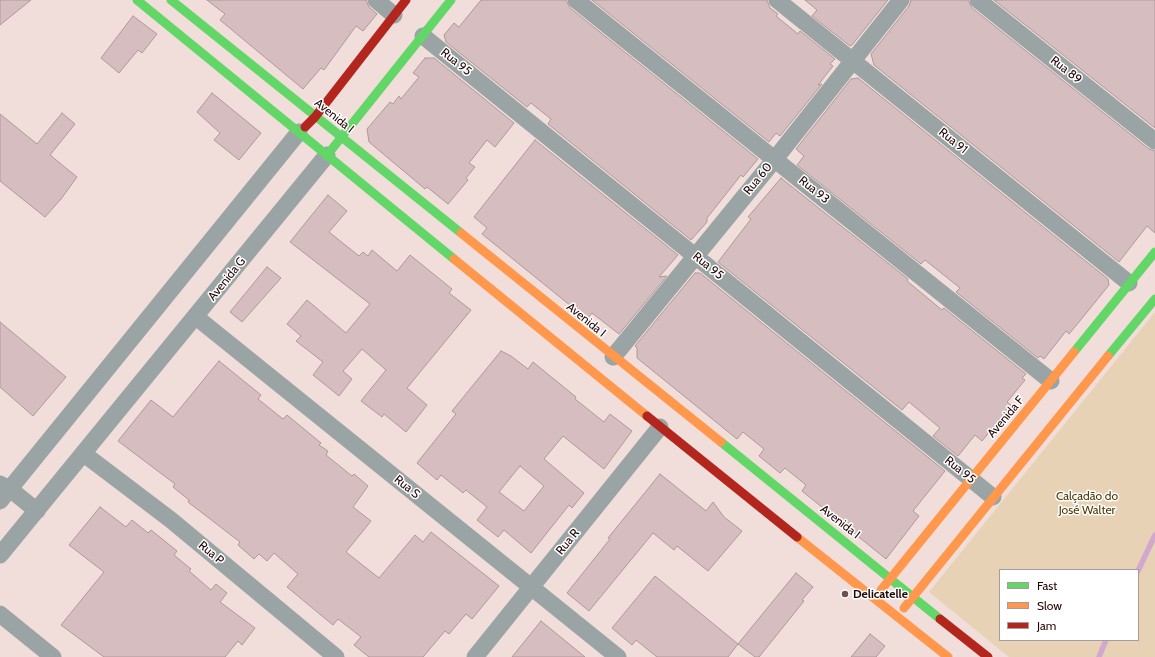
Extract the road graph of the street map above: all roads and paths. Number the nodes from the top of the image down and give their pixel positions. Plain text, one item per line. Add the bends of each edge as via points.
1 (137, 0) edge
2 (171, 0) edge
3 (376, 0) edge
4 (406, 0) edge
5 (451, 0) edge
6 (576, 0) edge
7 (777, 0) edge
8 (901, 0) edge
9 (978, 0) edge
10 (394, 15) junction
11 (423, 36) junction
12 (852, 60) junction
13 (316, 117) junction
14 (299, 132) junction
15 (341, 137) junction
16 (1155, 141) edge
17 (327, 155) junction
18 (775, 159) junction
19 (1155, 252) edge
20 (696, 256) junction
21 (1129, 283) junction
22 (1155, 299) edge
23 (196, 317) junction
24 (613, 357) junction
25 (1051, 381) junction
26 (660, 427) junction
27 (84, 454) junction
28 (971, 478) junction
29 (3, 492) edge
30 (993, 497) junction
31 (37, 511) junction
32 (0, 555) edge
33 (891, 578) junction
34 (531, 587) junction
35 (914, 597) junction
36 (874, 598) junction
37 (0, 614) edge
38 (897, 617) junction
39 (53, 657) edge
40 (336, 657) edge
41 (475, 657) edge
42 (618, 657) edge
43 (948, 657) edge
44 (988, 657) edge

1 - 14 street
2 - 13 street, Avenida I
3 - 10 street
4 - 10 street
5 - 11 street, Avenida G
6 - 18 street, Rua 93
7 - 12 street, Rua 91
8 - 12 street, Rua 60
9 - 16 street, Rua 89
10 - 13 street
11 - 15 street, Avenida G
11 - 20 street, Rua 95
12 - 18 street, Rua 60
12 - 21 street, Rua 91
13 - 14 street
13 - 15 street, Avenida I
14 - 17 street
14 - 29 street
15 - 17 street, Avenida G
15 - 24 street, Avenida I
17 - 23 street, Avenida G
17 - 26 street
18 - 20 street, Rua 60
18 - 25 street, Rua 93
19 - 21 street, Avenida F
20 - 24 street, Rua 60
20 - 28 street, Rua 95
21 - 25 street, Avenida F
22 - 30 street
23 - 27 street, Avenida G
23 - 34 street, Rua S
24 - 33 street, Avenida I
25 - 28 street, Avenida F
26 - 34 street, Rua R
26 - 36 street
27 - 31 street, Avenida G
27 - 40 street, Rua P via 171,520
28 - 30 street, Rua 95
28 - 33 street, Avenida F
29 - 31 street
30 - 35 street
31 - 32 street, Avenida G
33 - 35 street, Avenida I
33 - 36 street, Avenida F
34 - 41 street, Rua R
34 - 42 street, Rua S
35 - 38 street
35 - 44 street, Avenida I
36 - 38 street
37 - 39 street
38 - 43 street

